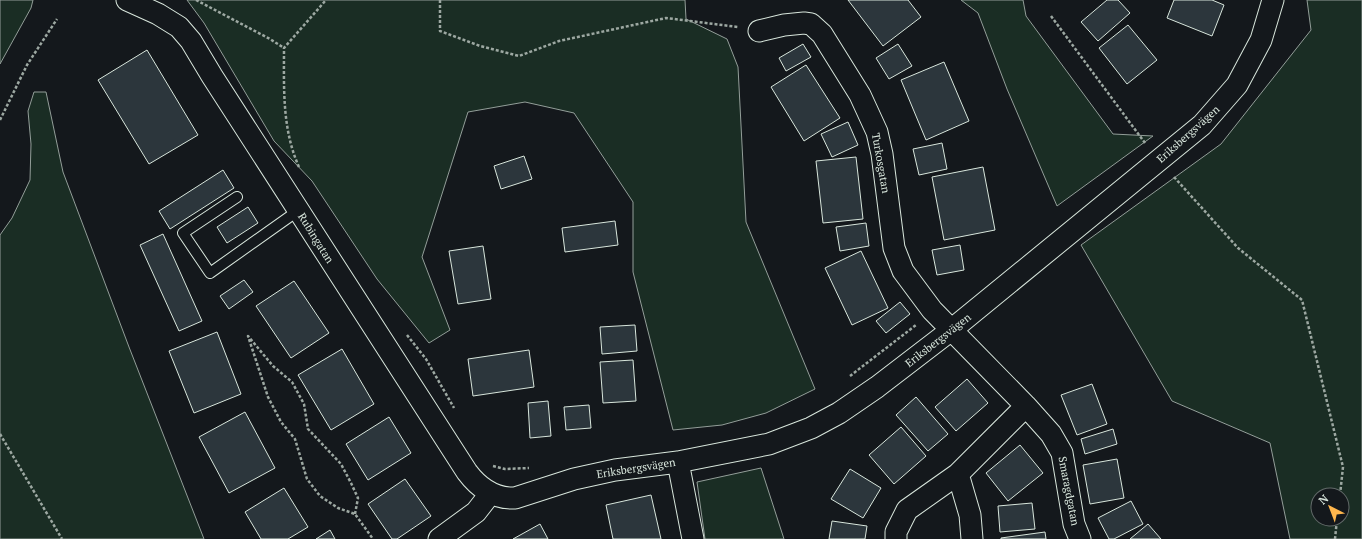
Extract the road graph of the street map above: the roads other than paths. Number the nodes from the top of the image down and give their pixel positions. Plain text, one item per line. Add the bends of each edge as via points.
1 (127, 0) edge
2 (1273, 0) edge
3 (759, 31) road end
4 (236, 197) dead end
5 (299, 210) junction
6 (950, 331) junction
7 (1026, 406) junction
8 (678, 462) junction
9 (958, 474) junction
10 (490, 494) junction
11 (439, 539) edge
12 (693, 539) edge
13 (896, 539) edge
14 (972, 539) edge
15 (1080, 539) edge

1 - 5 street, Rubingatan via 170,20 191,41
2 - 6 street, Eriksbergsvägen via 1260,40 1238,85 1202,125
3 - 6 street, Turkosgatan via 804,23 811,24 822,34 860,95 877,132 894,248 903,271
4 - 5 lane via 183,233 210,273
5 - 10 street, Rubingatan via 467,472 474,482
6 - 7 street, Smaragdgatan
6 - 8 street, Eriksbergsvägen via 877,387 839,413 811,428 769,444
7 - 9 street
7 - 15 street, Smaragdgatan via 1051,434 1062,453 1074,524
8 - 10 street, Eriksbergsvägen via 615,470 574,479 515,498 505,499
8 - 12 street
9 - 13 street via 907,510 896,532
9 - 14 street via 970,515
10 - 11 street via 476,512

